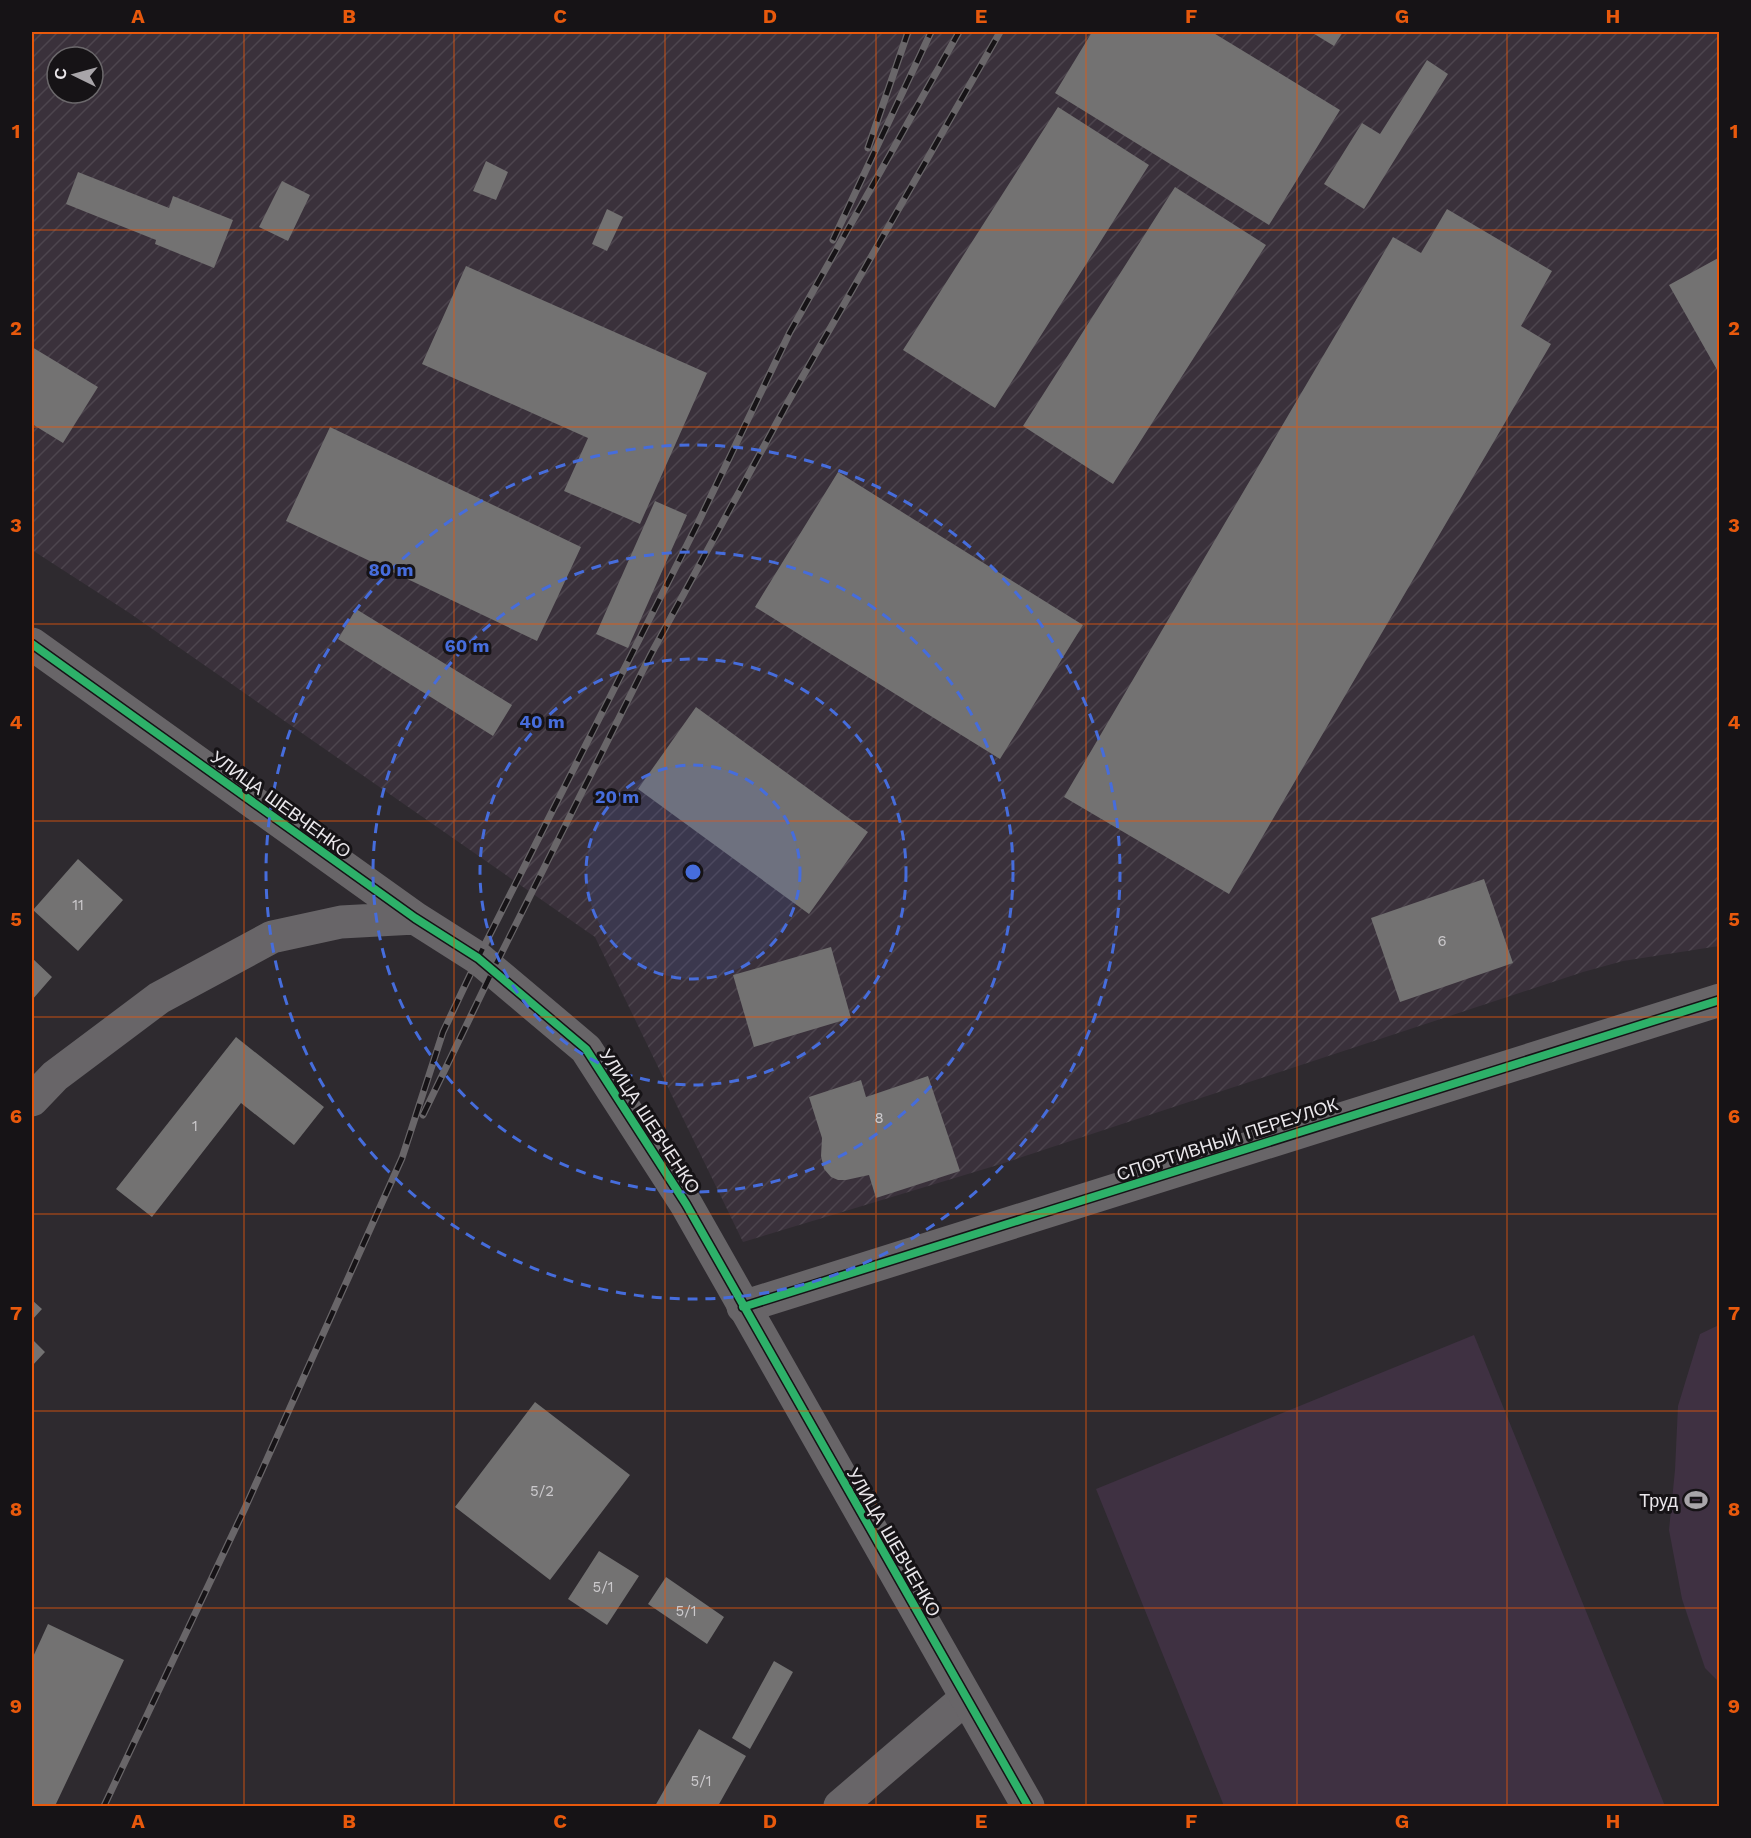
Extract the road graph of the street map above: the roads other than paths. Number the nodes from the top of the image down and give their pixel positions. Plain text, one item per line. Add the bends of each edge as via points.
1 (32, 644) edge
2 (415, 918) junction
3 (1719, 1000) edge
4 (32, 1100) edge
5 (743, 1307) junction
6 (966, 1698) junction
7 (840, 1806) edge
8 (1028, 1806) edge

1 - 2 street, УЛИЦА ШЕВЧЕНКО
2 - 4 street via 341,922 272,937 159,998 55,1076
2 - 5 street, УЛИЦА ШЕВЧЕНКО via 478,958 586,1049 686,1204
3 - 5 street, СПОРТИВНЫЙ ПЕРЕУЛОК
5 - 6 street, УЛИЦА ШЕВЧЕНКО
6 - 7 street
6 - 8 street, УЛИЦА ШЕВЧЕНКО

